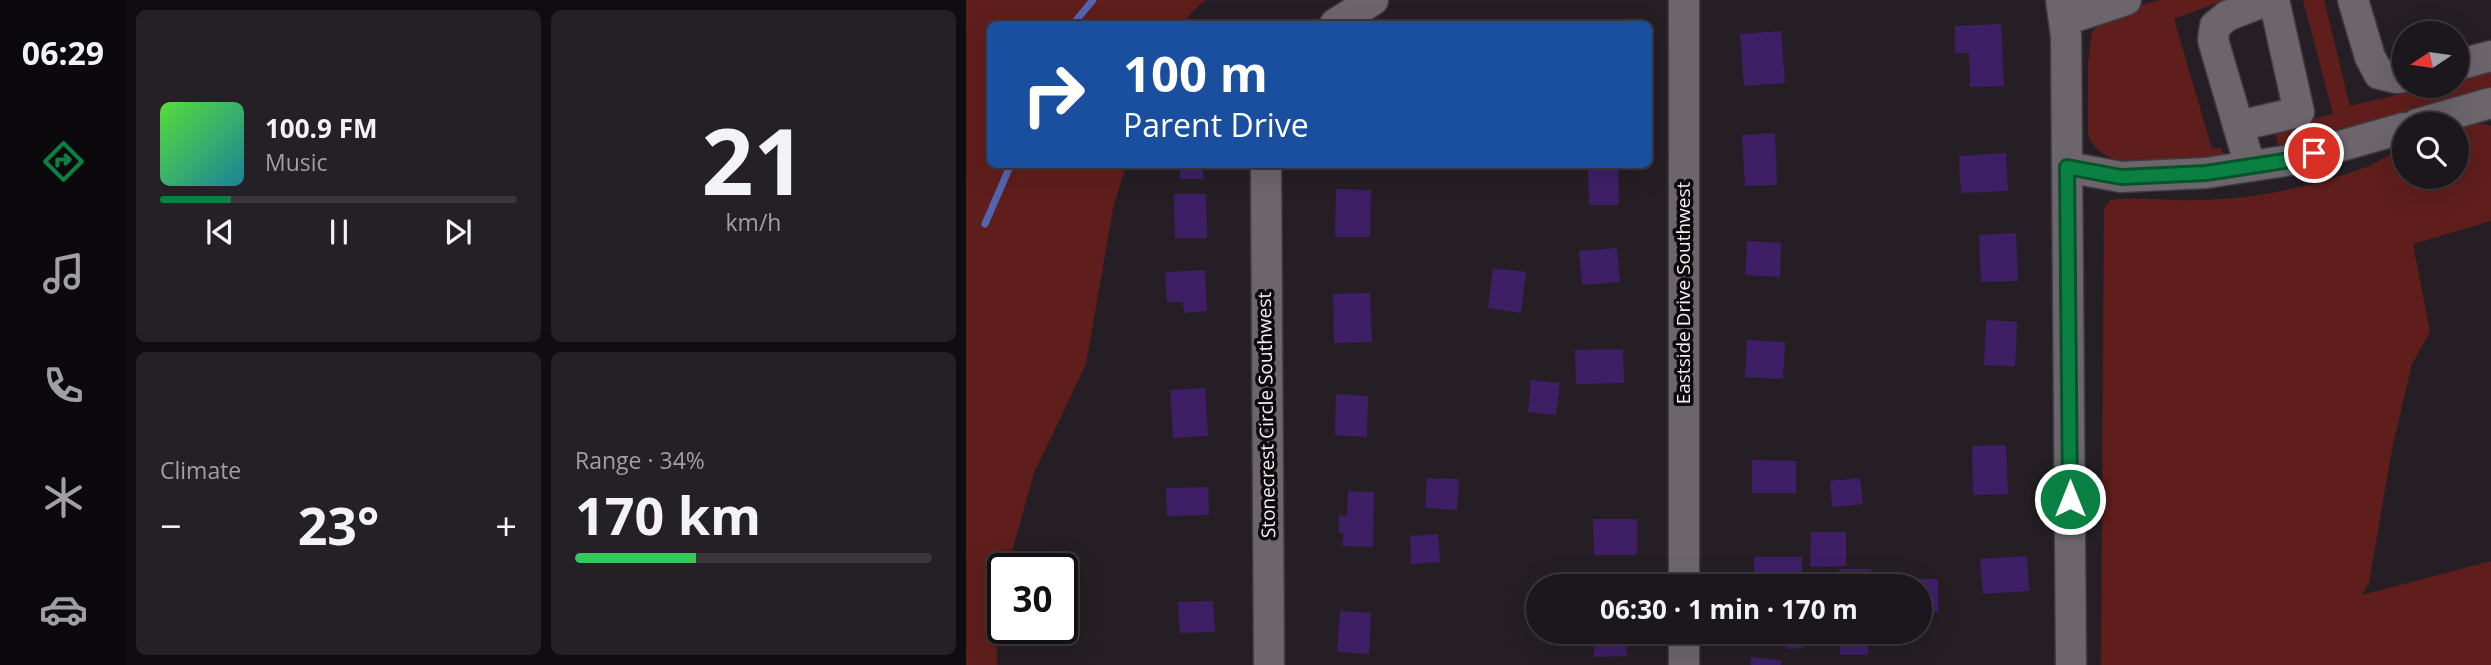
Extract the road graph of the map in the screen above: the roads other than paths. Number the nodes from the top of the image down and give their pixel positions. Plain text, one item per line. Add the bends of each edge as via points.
1 (1373, 0) edge
2 (1684, 0) edge
3 (2126, 0) edge
4 (2268, 0) edge
5 (2274, 0) edge
6 (2353, 0) edge
7 (2063, 10) edge
8 (1340, 21) edge
9 (2491, 56) edge
10 (2469, 62) edge
11 (2392, 77) edge
12 (2491, 103) edge
13 (2459, 112) edge
14 (2238, 126) junction
15 (2392, 131) edge
16 (2250, 166) junction
17 (2067, 167) junction
18 (1266, 168) edge
19 (1684, 574) edge
20 (1684, 644) edge
21 (1269, 665) edge
22 (1684, 665) edge
23 (2071, 665) edge

1 - 8 street
2 - 19 street, Eastside Drive Southwest
3 - 7 street
4 - 14 street via 2227,16 2215,26 2213,40
5 - 14 street via 2299,112
6 - 11 street via 2370,57 2379,74
7 - 17 street
9 - 10 street
12 - 13 street
14 - 16 street
15 - 16 street via 2291,160
16 - 17 street via 2121,177
17 - 23 street
18 - 21 street, Stonecrest Circle Southwest
20 - 22 street

